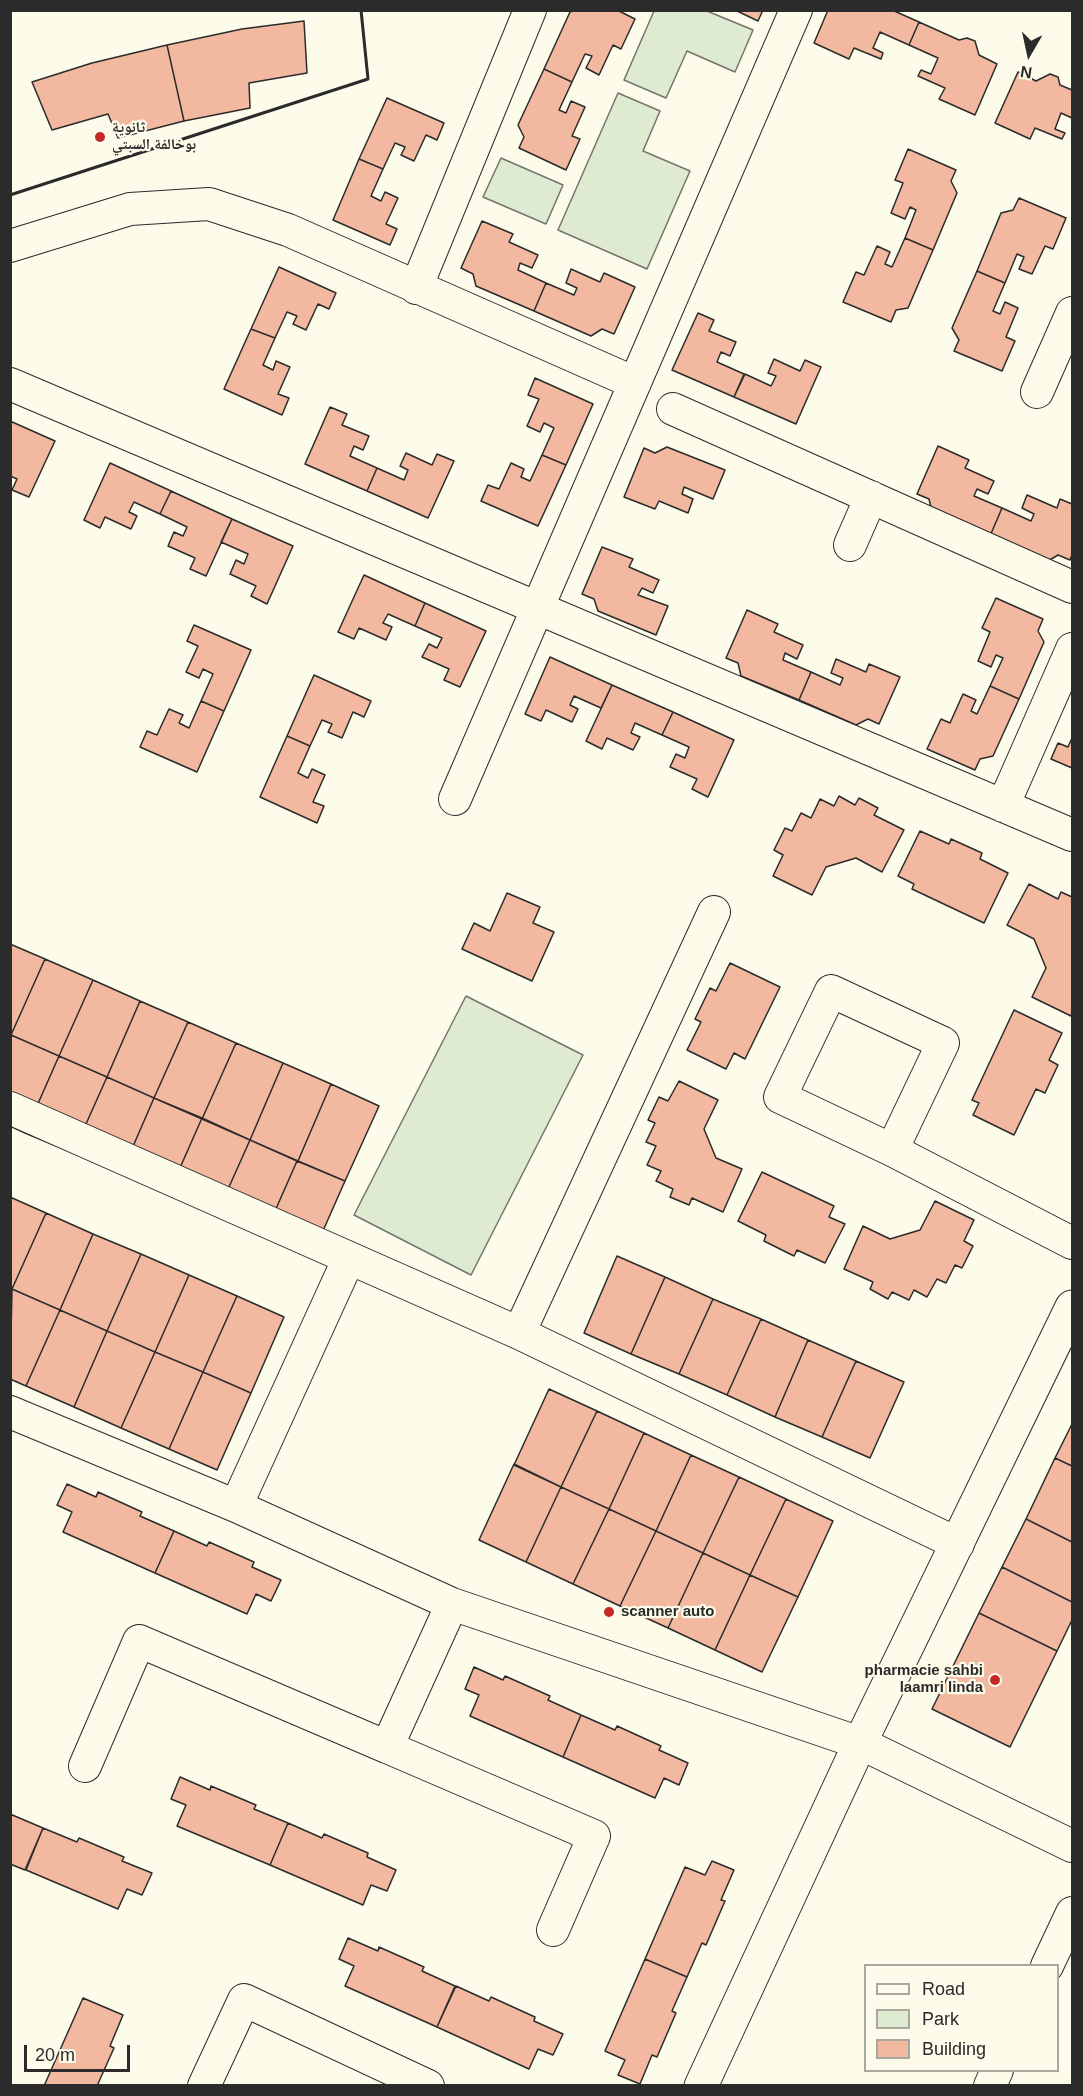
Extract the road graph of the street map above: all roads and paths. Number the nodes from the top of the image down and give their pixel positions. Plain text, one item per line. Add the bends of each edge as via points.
1 (530, 10) edge
2 (796, 10) edge
3 (10, 246) edge
4 (416, 288) junction
5 (1072, 313) edge
6 (635, 383) junction
7 (10, 384) edge
8 (1037, 392) dead end
9 (673, 409) dead end
10 (871, 497) junction
11 (850, 545) dead end
12 (1072, 587) edge
13 (538, 607) junction
14 (1072, 649) edge
15 (455, 799) dead end
16 (1003, 806) junction
17 (1072, 836) edge
18 (714, 912) dead end
19 (10, 1108) edge
20 (892, 1150) junction
21 (1072, 1243) edge
22 (349, 1258) junction
23 (1072, 1307) edge
24 (519, 1333) junction
25 (10, 1412) edge
26 (236, 1506) junction
27 (958, 1544) junction
28 (452, 1604) junction
29 (860, 1743) junction
30 (387, 1747) junction
31 (85, 1766) dead end
32 (1072, 1846) edge
33 (1072, 1913) edge
34 (553, 1930) dead end
35 (1047, 1964) edge
36 (204, 2085) edge
37 (428, 2085) edge
38 (701, 2085) edge

1 - 4 street
2 - 6 street
3 - 4 street via 130,209 209,204 288,230
4 - 6 street
5 - 8 street
6 - 13 street
7 - 13 street
9 - 10 street
10 - 11 street
10 - 12 street
13 - 15 street
13 - 16 street
14 - 16 street
16 - 17 street
18 - 24 street
19 - 22 street
20 - 20 street via 780,1097 831,991 943,1043
20 - 21 street
22 - 24 street
22 - 26 street
23 - 27 main road
24 - 27 street
25 - 26 street
26 - 28 street
27 - 29 main road
28 - 29 street
28 - 30 street
29 - 32 street
29 - 38 main road
30 - 31 street via 139,1641
30 - 34 street via 594,1836
33 - 35 street
36 - 37 street via 244,2000

